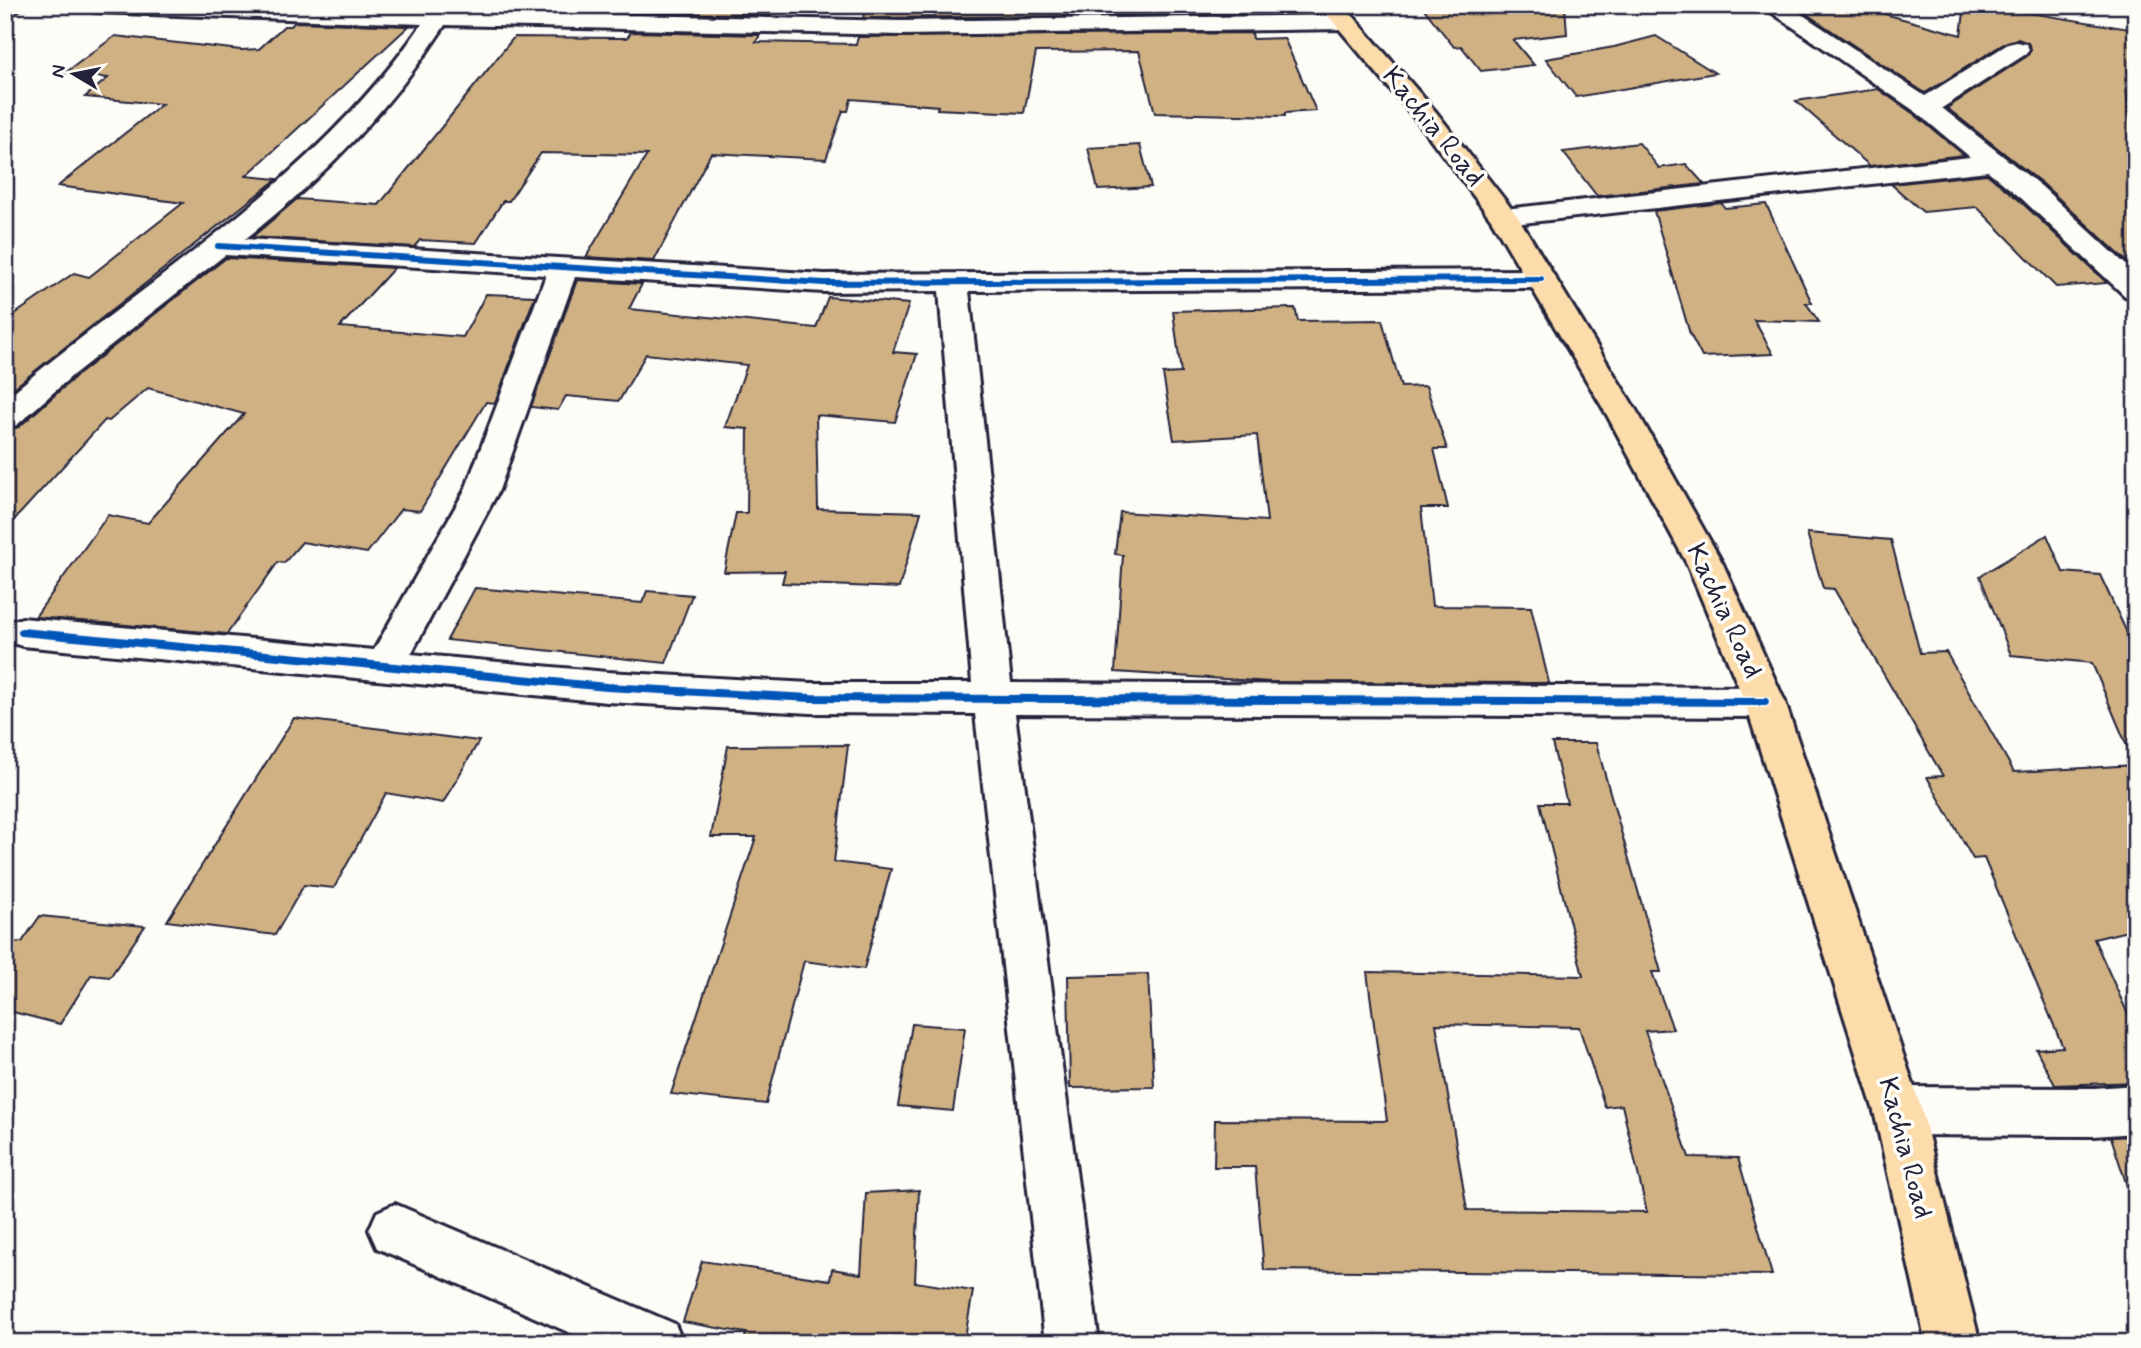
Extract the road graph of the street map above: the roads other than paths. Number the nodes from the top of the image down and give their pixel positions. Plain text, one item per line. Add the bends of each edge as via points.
1 (96, 5) edge
2 (1772, 5) edge
3 (443, 12) edge
4 (1338, 14) edge
5 (2017, 49) dead end
6 (1925, 107) junction
7 (1994, 162) junction
8 (1504, 217) junction
9 (218, 246) junction
10 (564, 267) junction
11 (1541, 279) junction
12 (953, 282) junction
13 (2136, 289) edge
14 (5, 417) edge
15 (22, 632) dead end
16 (385, 666) junction
17 (993, 698) junction
18 (1765, 702) junction
19 (2136, 1109) edge
20 (1898, 1111) junction
21 (395, 1230) dead end
22 (656, 1343) edge
23 (1072, 1343) edge
24 (1953, 1343) edge

1 - 3 street
2 - 6 street
3 - 4 street via 901,28
3 - 9 street via 385,93 310,168
4 - 8 highway, Kachia Road via 1427,117
5 - 6 street
6 - 7 street
7 - 8 street
7 - 13 street
8 - 11 highway, Kachia Road
9 - 10 street
9 - 14 street
10 - 12 street via 824,283
10 - 16 street via 482,490
11 - 12 street
11 - 18 highway, Kachia Road via 1705,564
12 - 17 street
15 - 16 street
16 - 17 street via 743,695
17 - 18 street
17 - 23 street
18 - 20 highway, Kachia Road
19 - 20 street
20 - 24 highway, Kachia Road
21 - 22 street

